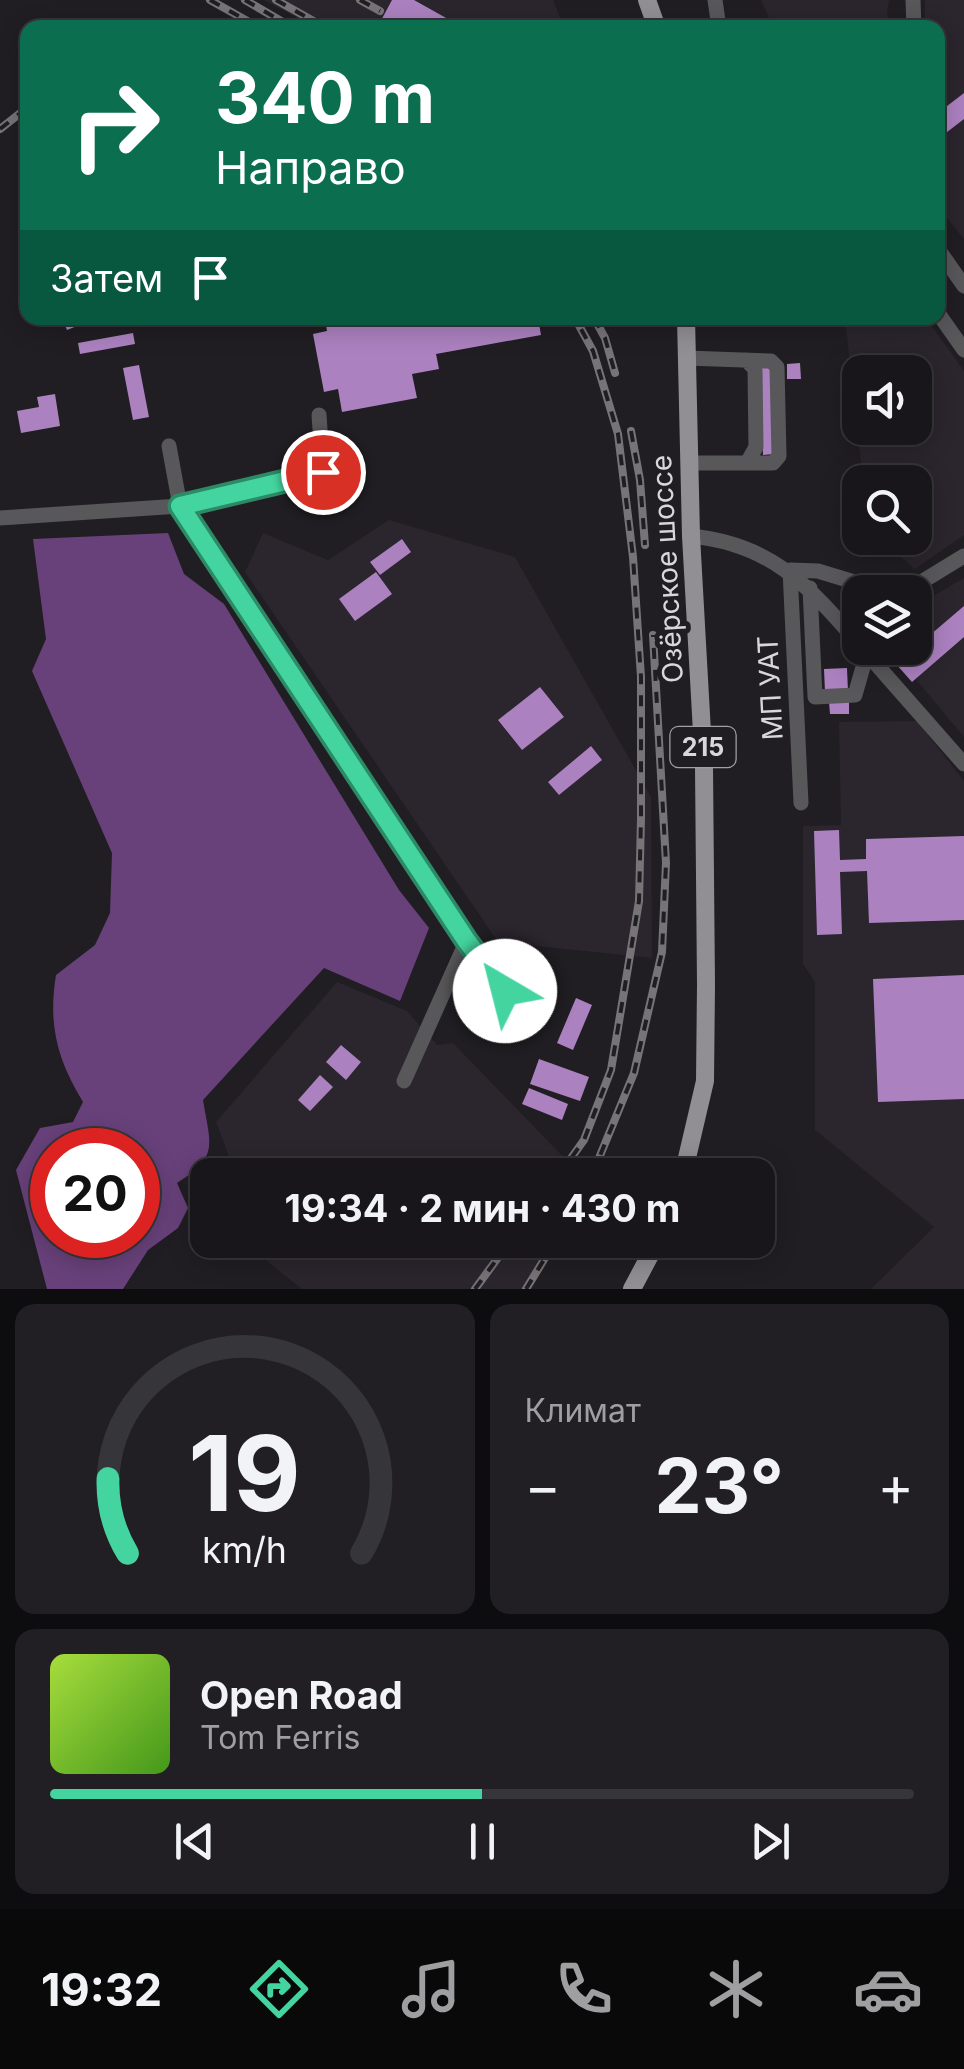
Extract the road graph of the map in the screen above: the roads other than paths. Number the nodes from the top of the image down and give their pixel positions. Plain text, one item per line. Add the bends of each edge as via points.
1 (945, 259) edge
2 (964, 286) edge
3 (945, 323) edge
4 (686, 325) edge
5 (964, 350) edge
6 (686, 358) junction
7 (746, 360) junction
8 (319, 416) dead end
9 (169, 446) dead end
10 (689, 463) junction
11 (747, 463) junction
12 (180, 506) junction
13 (0, 518) edge
14 (692, 536) junction
15 (964, 556) edge
16 (790, 570) junction
17 (932, 576) edge
18 (842, 578) edge
19 (810, 588) junction
20 (842, 624) edge
21 (860, 665) edge
22 (878, 665) edge
23 (964, 764) edge
24 (800, 804) dead end
25 (466, 940) junction
26 (524, 1017) dead end
27 (404, 1081) dead end
28 (687, 1158) edge
29 (648, 1258) edge
30 (632, 1289) edge

1 - 2 street
3 - 5 street
4 - 6 main road, Озёрское шоссе / 215
6 - 7 street
6 - 10 main road, Озёрское шоссе / 215
7 - 11 street via 755,369 756,447
7 - 11 street via 777,366 780,456 772,463
8 - 12 street via 323,472
9 - 12 street
10 - 11 street
10 - 14 main road, Озёрское шоссе / 215
12 - 13 street
12 - 25 street
14 - 16 street via 747,548
14 - 28 main road, Озёрское шоссе / 215 via 704,768 706,1004 705,1081
15 - 17 street
16 - 18 street
16 - 19 street
16 - 24 street, МП УАТ
19 - 20 street
19 - 21 street via 815,697 855,695
22 - 23 street
25 - 26 street
25 - 27 street
29 - 30 main road

